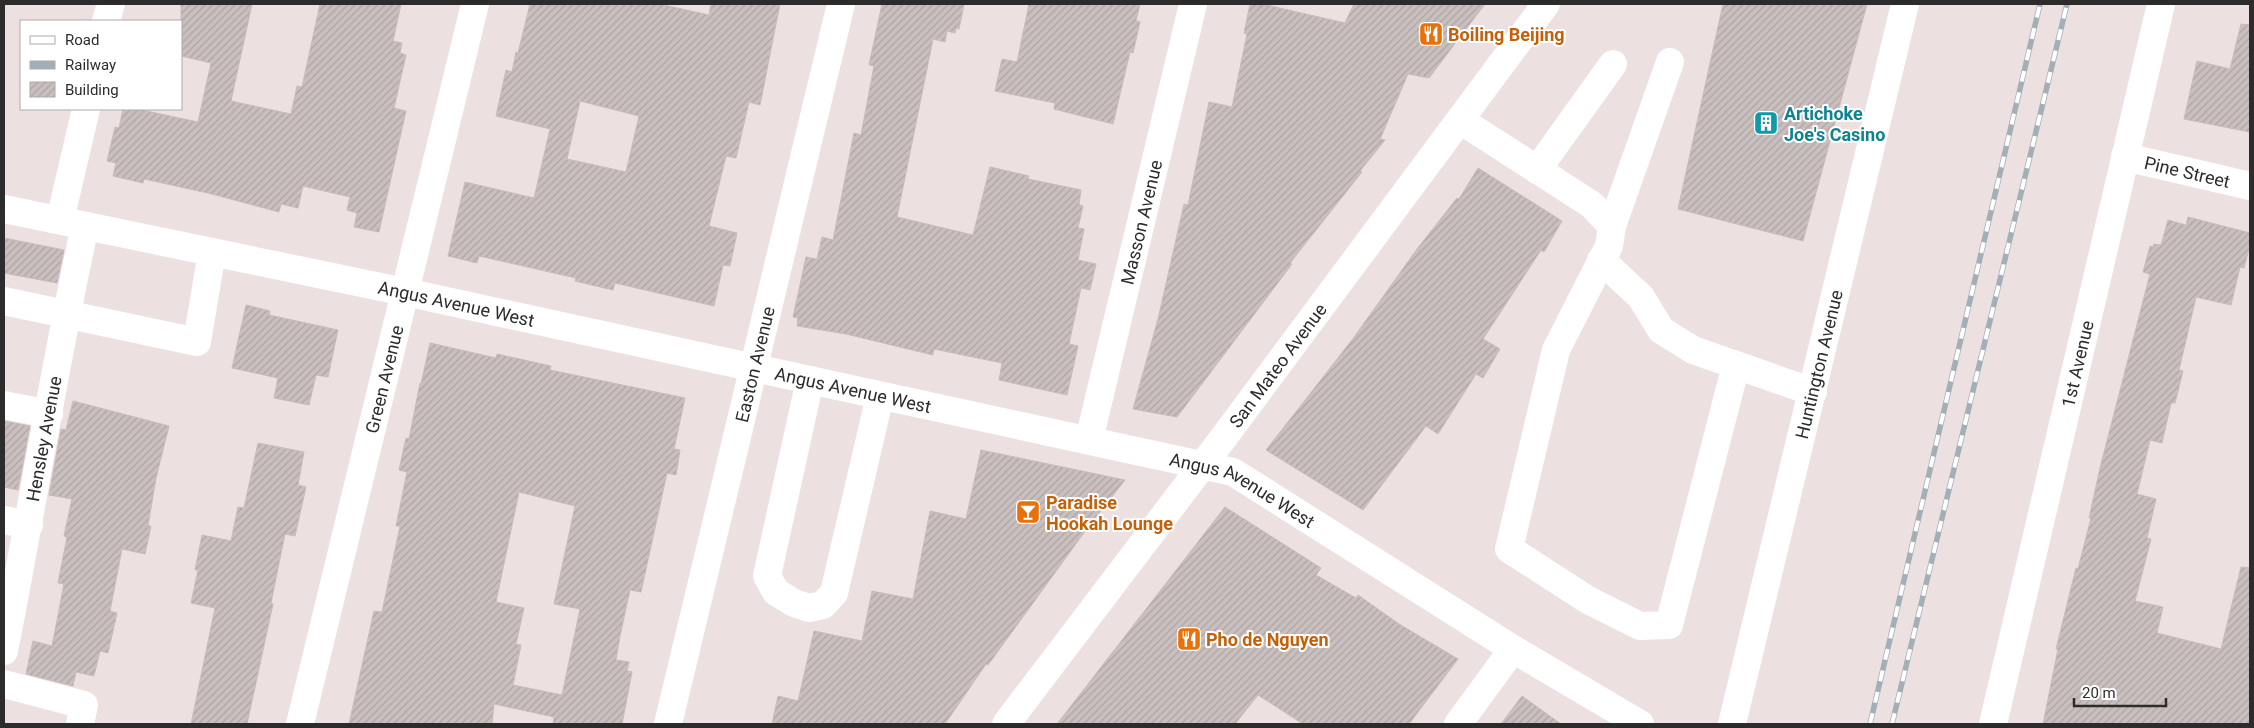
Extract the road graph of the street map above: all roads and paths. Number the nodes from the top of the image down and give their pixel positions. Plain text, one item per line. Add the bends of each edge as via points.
1 (110, 4) edge
2 (475, 4) edge
3 (841, 4) edge
4 (1193, 4) edge
5 (1546, 4) edge
6 (1905, 4) edge
7 (2161, 4) edge
8 (106, 20) edge
9 (1670, 62) dead end
10 (1613, 64) dead end
11 (86, 110) edge
12 (1460, 120) junction
13 (2125, 157) junction
14 (1537, 170) junction
15 (2250, 186) edge
16 (4, 209) edge
17 (73, 223) junction
18 (1612, 226) junction
19 (212, 252) junction
20 (1601, 260) junction
21 (405, 292) junction
22 (4, 301) edge
23 (66, 315) junction
24 (1736, 365) junction
25 (754, 369) junction
26 (810, 380) junction
27 (1813, 392) junction
28 (880, 396) junction
29 (4, 405) edge
30 (49, 414) junction
31 (1089, 440) junction
32 (1203, 465) junction
33 (16, 522) edge
34 (1513, 649) junction
35 (4, 651) edge
36 (4, 684) edge
37 (80, 724) edge
38 (300, 724) edge
39 (668, 724) edge
40 (1006, 724) edge
41 (1458, 724) edge
42 (1638, 724) edge
43 (1732, 724) edge
44 (1993, 724) edge

1 - 8 street
2 - 21 street, Green Avenue
3 - 25 street, Easton Avenue
4 - 31 street, Masson Avenue
5 - 12 street, San Mateo Avenue
6 - 27 street, Huntington Avenue
7 - 13 street, 1st Avenue
9 - 18 street
10 - 14 street
11 - 17 street, Hensley Avenue
12 - 14 street
12 - 32 street, San Mateo Avenue
13 - 15 street, Pine Street
13 - 44 street, 1st Avenue
14 - 18 street via 1592,205
16 - 17 street, Angus Avenue West
17 - 19 street, Angus Avenue West
17 - 23 street, Hensley Avenue
18 - 20 street via 1609,246
19 - 21 street, Angus Avenue West
19 - 23 street via 197,342
20 - 24 street via 1641,297 1661,330 1693,350
20 - 24 street via 1556,350 1509,549 1588,600 1640,626 1669,625
21 - 25 street, Angus Avenue West
21 - 38 street, Green Avenue
22 - 23 street
23 - 30 street, Hensley Avenue
24 - 27 street
25 - 26 street, Angus Avenue West
25 - 39 street, Easton Avenue
26 - 28 street, Angus Avenue West
26 - 28 street via 766,576 776,592 809,608 823,605 834,593
27 - 43 street, Huntington Avenue
28 - 31 street, Angus Avenue West
29 - 30 street
30 - 33 street, Hensley Avenue
31 - 32 street, Angus Avenue West
32 - 34 street, Angus Avenue West via 1233,472
32 - 40 street, San Mateo Avenue
33 - 35 street, Hensley Avenue
34 - 41 street
34 - 42 street, Angus Avenue West
36 - 37 street via 84,705

